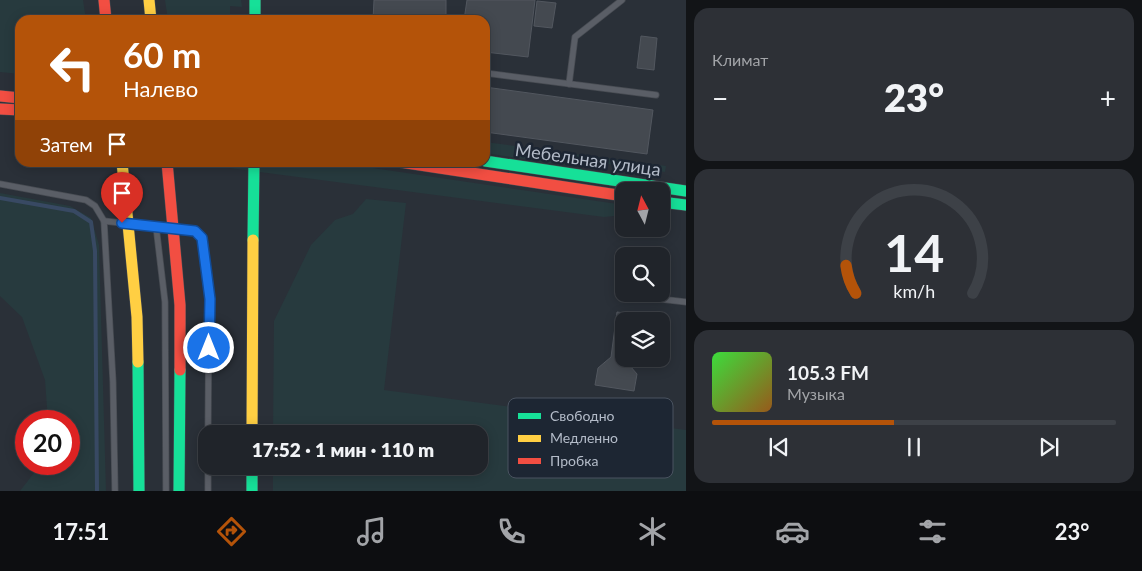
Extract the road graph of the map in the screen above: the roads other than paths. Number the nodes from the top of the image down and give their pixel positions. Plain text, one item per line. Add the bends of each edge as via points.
1 (104, 0) edge
2 (148, 0) edge
3 (622, 0) edge
4 (106, 15) edge
5 (150, 15) edge
6 (490, 74) edge
7 (568, 84) junction
8 (656, 95) dead end
9 (0, 96) edge
10 (15, 98) edge
11 (0, 109) edge
12 (15, 110) edge
13 (490, 162) edge
14 (122, 167) edge
15 (167, 167) edge
16 (254, 167) edge
17 (441, 167) edge
18 (0, 184) edge
19 (686, 191) edge
20 (615, 195) edge
21 (670, 203) edge
22 (686, 205) edge
23 (104, 221) junction
24 (156, 226) junction
25 (670, 300) edge
26 (686, 302) edge
27 (208, 425) edge
28 (252, 425) edge
29 (208, 475) edge
30 (252, 475) edge
31 (115, 491) edge
32 (139, 491) edge
33 (166, 491) edge
34 (179, 491) edge
35 (208, 491) edge
36 (252, 491) edge

1 - 4 main road
2 - 5 main road
3 - 7 lane via 575,37
6 - 7 lane
7 - 8 lane
9 - 10 main road
11 - 12 main road
13 - 19 main road, Мебельная улица
14 - 32 main road, bridge via 137,317
15 - 34 main road, bridge via 180,305
16 - 28 main road
17 - 20 main road, Мебельная улица
18 - 23 lane via 86,200 95,206
21 - 22 main road, Мебельная улица
23 - 24 lane
23 - 31 lane via 113,372
24 - 27 lane via 195,231 202,238 210,299
24 - 33 lane via 165,302
25 - 26 lane
29 - 35 lane
30 - 36 main road

